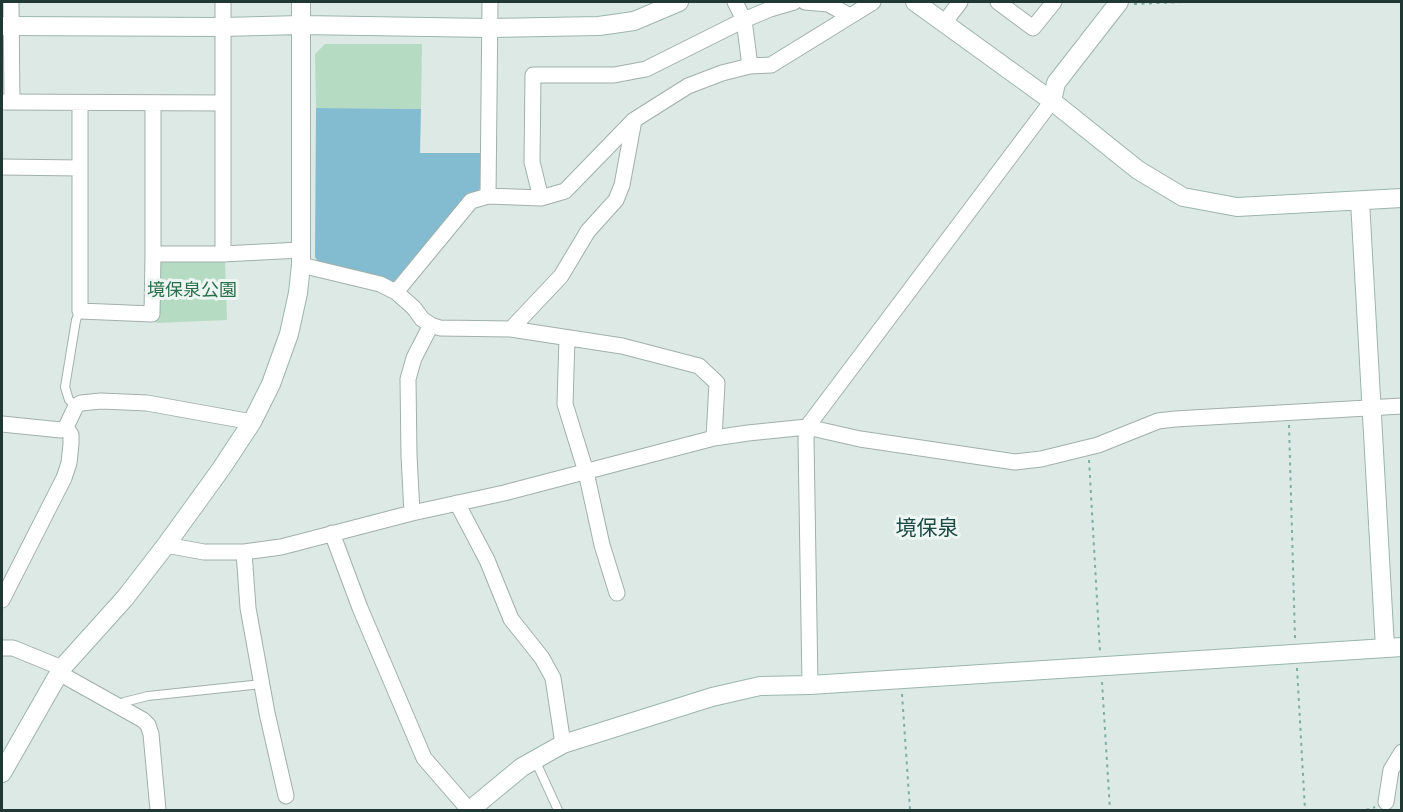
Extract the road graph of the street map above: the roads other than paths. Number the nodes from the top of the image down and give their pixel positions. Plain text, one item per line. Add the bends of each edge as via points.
1 (11, 2) edge
2 (223, 2) edge
3 (302, 2) edge
4 (490, 2) edge
5 (679, 2) edge
6 (735, 2) edge
7 (794, 2) edge
8 (805, 2) edge
9 (873, 2) edge
10 (915, 2) edge
11 (960, 2) edge
12 (998, 2) edge
13 (1054, 2) edge
14 (1118, 3) edge
15 (850, 16) junction
16 (744, 20) junction
17 (944, 23) junction
18 (302, 25) junction
19 (6, 26) edge
20 (223, 27) junction
21 (490, 28) junction
22 (750, 66) junction
23 (7, 101) edge
24 (1052, 102) junction
25 (80, 103) junction
26 (223, 103) junction
27 (153, 104) junction
28 (634, 120) junction
29 (2, 167) edge
30 (80, 168) junction
31 (488, 196) junction
32 (541, 198) junction
33 (1401, 198) edge
34 (1360, 201) junction
35 (153, 254) junction
36 (223, 254) junction
37 (300, 258) junction
38 (396, 292) junction
39 (80, 311) junction
40 (431, 325) junction
41 (511, 329) junction
42 (567, 338) junction
43 (76, 406) junction
44 (1401, 406) edge
45 (1371, 408) junction
46 (252, 422) junction
47 (2, 424) edge
48 (66, 427) junction
49 (807, 427) junction
50 (714, 438) junction
51 (586, 472) junction
52 (457, 503) junction
53 (412, 513) junction
54 (332, 533) junction
55 (166, 545) junction
56 (243, 552) junction
57 (617, 593) dead end
58 (2, 600) edge
59 (2, 648) edge
60 (1393, 648) edge
61 (60, 671) junction
62 (261, 684) junction
63 (810, 685) junction
64 (117, 706) junction
65 (563, 744) junction
66 (1401, 752) edge
67 (535, 760) junction
68 (2, 773) edge
69 (286, 796) dead end
70 (1386, 802) dead end
71 (158, 810) edge
72 (470, 810) edge
73 (558, 810) edge

1 - 19 street
2 - 20 street
3 - 18 street
4 - 21 street
5 - 21 street via 634,21 599,26
6 - 16 street
7 - 16 street
8 - 15 street via 828,4
9 - 15 street
10 - 17 street
11 - 17 street
12 - 13 street via 1033,28
14 - 24 street via 1056,83
15 - 22 street via 771,65
16 - 22 street
16 - 32 street via 646,69 614,75 533,75 532,162
17 - 24 street
18 - 20 street
18 - 21 street
18 - 37 street
19 - 20 street
19 - 23 street
20 - 26 street
21 - 31 street
22 - 28 street via 688,86
23 - 25 street
24 - 34 street via 1138,171 1183,197 1237,207
24 - 49 street
25 - 27 street
25 - 30 street
26 - 27 street
26 - 36 street
27 - 35 street
28 - 32 street via 565,191
28 - 41 street via 616,200 588,231 561,276
29 - 30 street
30 - 39 street
31 - 32 street
31 - 38 street via 471,201
33 - 34 street
34 - 45 street
35 - 36 street
35 - 39 street via 152,314
36 - 37 street
37 - 38 street
37 - 46 street via 290,334
38 - 40 street
39 - 43 lane via 65,387 69,400
40 - 41 street
40 - 53 street via 408,378
41 - 42 street
42 - 50 street via 622,346 699,366 717,383
42 - 51 street via 565,404
43 - 46 street via 101,401 147,403
43 - 48 street
44 - 45 street
45 - 49 street via 1158,421 1098,445 1015,462 860,439
45 - 60 street
46 - 55 street
47 - 48 street via 61,430
48 - 58 street via 71,444 64,478
49 - 50 street
49 - 63 street
50 - 51 street
51 - 52 street
51 - 57 street
52 - 53 street
52 - 65 street via 487,560 511,619 553,678
53 - 54 street
54 - 56 street via 281,547
54 - 72 street via 424,758
55 - 56 street via 204,552
55 - 61 street
56 - 62 street
59 - 61 street via 13,648
60 - 63 street
61 - 64 street
61 - 68 street
62 - 64 lane via 148,696
62 - 69 street
63 - 65 street via 760,686 712,697
64 - 71 street via 148,725
65 - 67 street
66 - 70 street via 1391,770
67 - 72 street
67 - 73 lane

